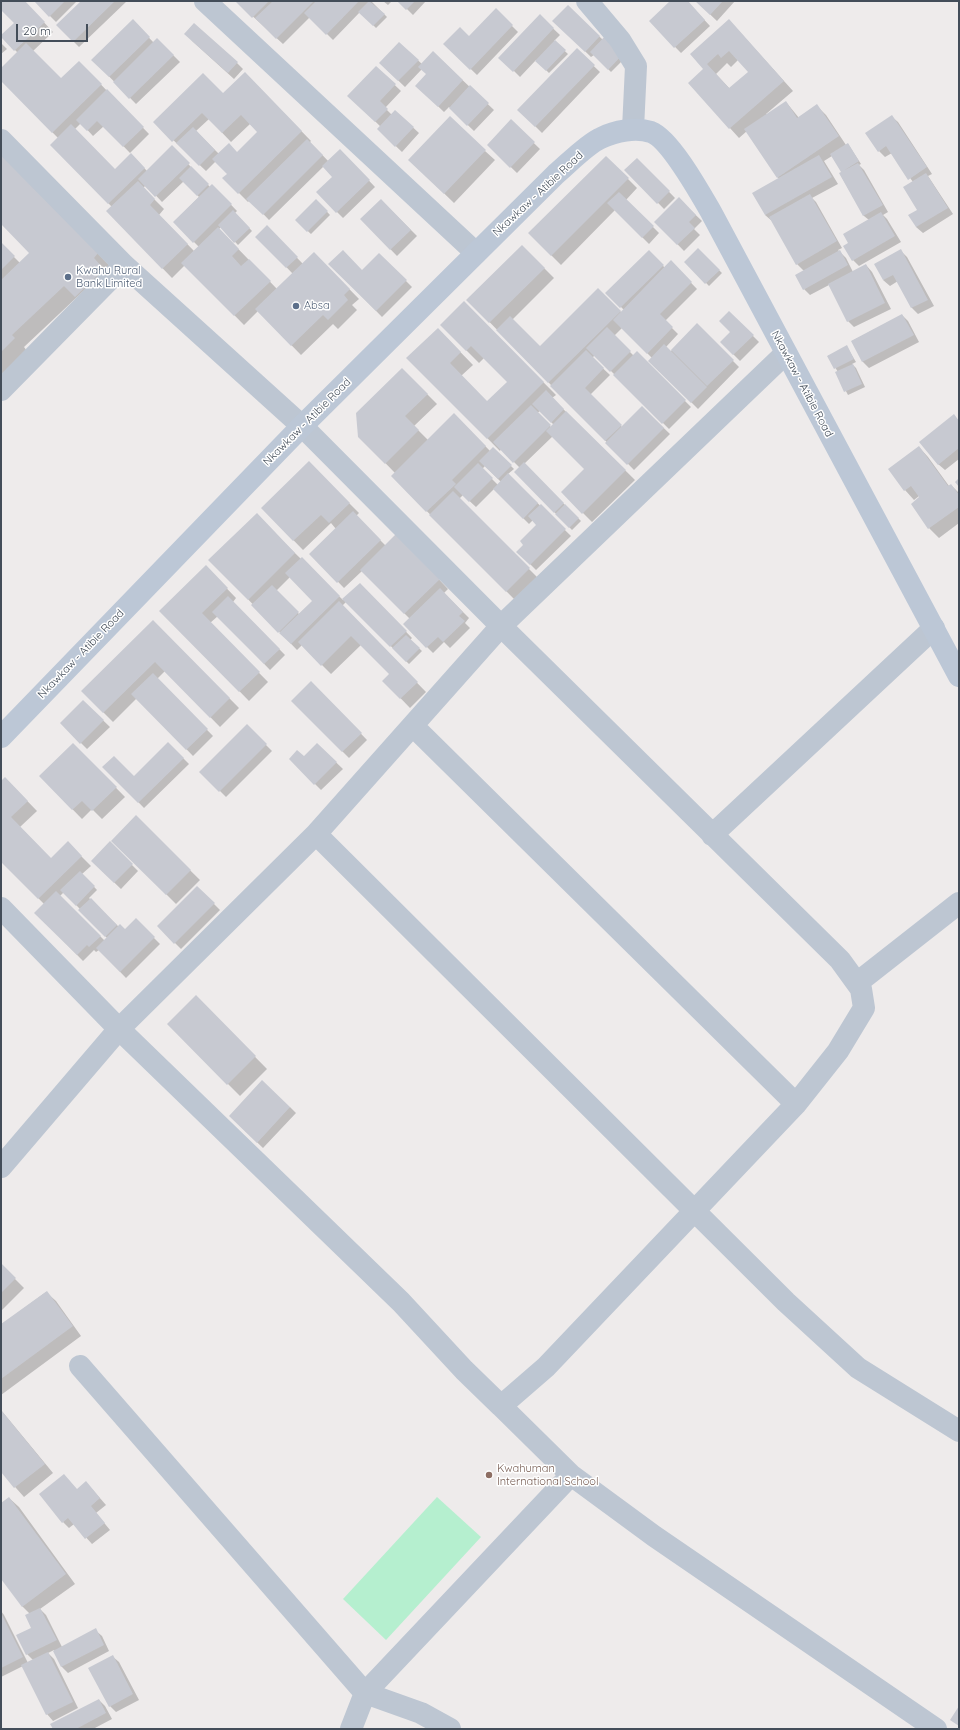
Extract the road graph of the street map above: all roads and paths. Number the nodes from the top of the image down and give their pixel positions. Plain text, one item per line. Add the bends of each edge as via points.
1 (205, 1) edge
2 (587, 1) edge
3 (632, 129) junction
4 (1, 140) edge
5 (476, 253) junction
6 (124, 265) junction
7 (786, 353) junction
8 (1, 390) edge
9 (302, 426) junction
10 (501, 626) junction
11 (934, 628) junction
12 (959, 676) edge
13 (413, 726) junction
14 (1, 737) edge
15 (316, 834) junction
16 (712, 835) junction
17 (959, 903) edge
18 (1, 908) edge
19 (856, 983) junction
20 (118, 1029) junction
21 (796, 1104) junction
22 (1, 1167) edge
23 (695, 1211) junction
24 (80, 1366) dead end
25 (501, 1406) junction
26 (959, 1431) edge
27 (571, 1475) junction
28 (366, 1693) junction
29 (351, 1729) edge
30 (450, 1729) edge
31 (936, 1729) edge

1 - 5 street
2 - 3 street via 620,40 636,66
3 - 5 main road, Nkawkaw - Atibie Road via 600,138 577,156
3 - 7 main road, Nkawkaw - Atibie Road via 652,132 668,146 682,165 711,212
4 - 6 street
5 - 9 main road, Nkawkaw - Atibie Road
6 - 8 street
6 - 9 street
7 - 10 street
7 - 11 main road, Nkawkaw - Atibie Road
9 - 10 street
9 - 14 main road, Nkawkaw - Atibie Road
10 - 13 street
10 - 16 street
11 - 12 main road, Nkawkaw - Atibie Road
11 - 16 street
13 - 15 street
13 - 21 street
15 - 20 street
15 - 23 street
16 - 19 street via 840,960
17 - 19 street
18 - 20 street
19 - 21 street via 861,989 864,1008 838,1051
20 - 22 street
20 - 25 street via 401,1302
21 - 23 street
23 - 25 street via 546,1367
23 - 26 street via 786,1302 858,1368
24 - 28 street
25 - 27 street
27 - 28 street
27 - 31 street via 654,1536
28 - 29 street
28 - 30 street via 421,1713

